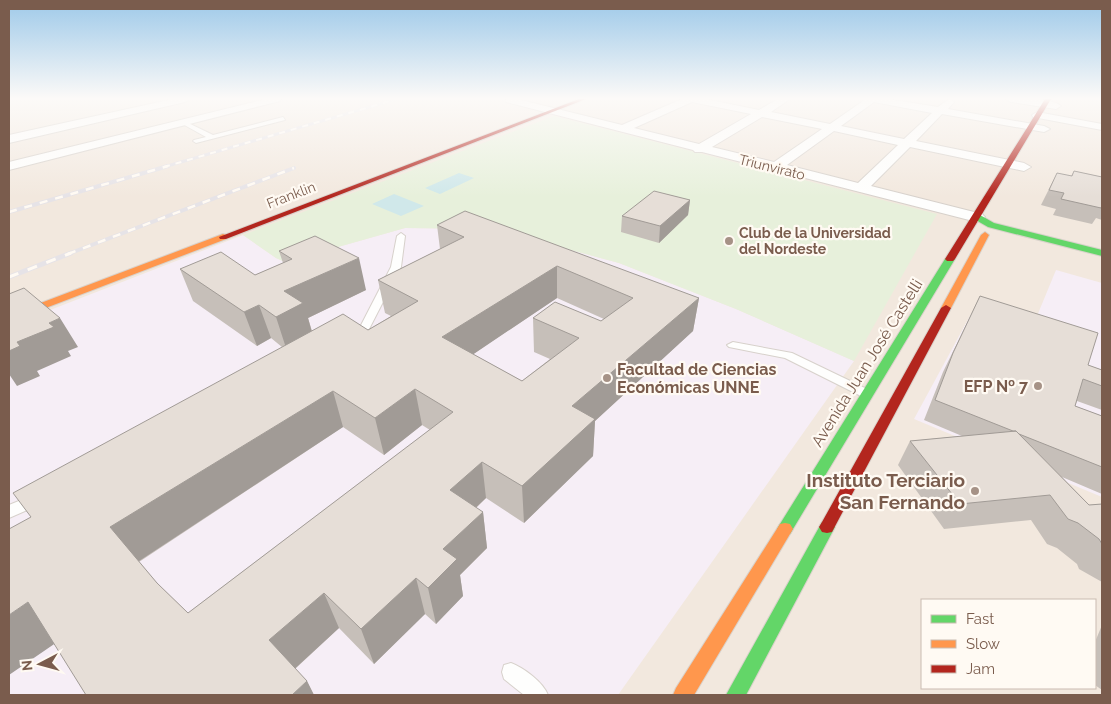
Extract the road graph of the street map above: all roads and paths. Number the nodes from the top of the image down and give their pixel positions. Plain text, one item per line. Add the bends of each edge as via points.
1 (40, 132) edge
2 (143, 132) edge
3 (202, 132) edge
4 (232, 132) edge
5 (495, 132) edge
6 (633, 132) edge
7 (728, 132) edge
8 (826, 132) edge
9 (851, 132) edge
10 (919, 132) edge
11 (1027, 132) edge
12 (212, 137) junction
13 (9, 139) edge
14 (196, 141) dead end
15 (908, 143) junction
16 (699, 149) junction
17 (1009, 164) junction
18 (9, 166) edge
19 (775, 168) junction
20 (1024, 168) dead end
21 (860, 189) junction
22 (976, 218) junction
23 (993, 221) junction
24 (401, 236) dead end
25 (1102, 244) edge
26 (1102, 253) edge
27 (400, 288) edge
28 (383, 291) junction
29 (9, 319) edge
30 (345, 342) edge
31 (732, 345) dead end
32 (867, 394) junction
33 (51, 493) edge
34 (9, 512) edge
35 (511, 672) dead end
36 (538, 695) edge
37 (683, 695) edge
38 (736, 695) edge

1 - 13 street
2 - 18 street
3 - 12 lane
4 - 12 lane
5 - 29 main road, Franklin
6 - 16 street, Triunvirato
7 - 16 street
8 - 19 street
9 - 15 street
10 - 15 street
11 - 17 main road, Avenida Juan José Castelli
12 - 14 lane
15 - 17 street
15 - 21 street
16 - 19 street, Triunvirato
17 - 20 street
17 - 22 main road, Avenida Juan José Castelli
19 - 21 street, Triunvirato
21 - 22 street, Triunvirato
22 - 23 main road
22 - 32 main road, Avenida Juan José Castelli
23 - 25 main road
23 - 26 main road
23 - 38 main road
24 - 28 lane via 399,270
27 - 28 lane
28 - 30 lane via 362,333
31 - 32 lane via 788,355
32 - 37 main road, Avenida Juan José Castelli
33 - 34 lane
35 - 36 lane

